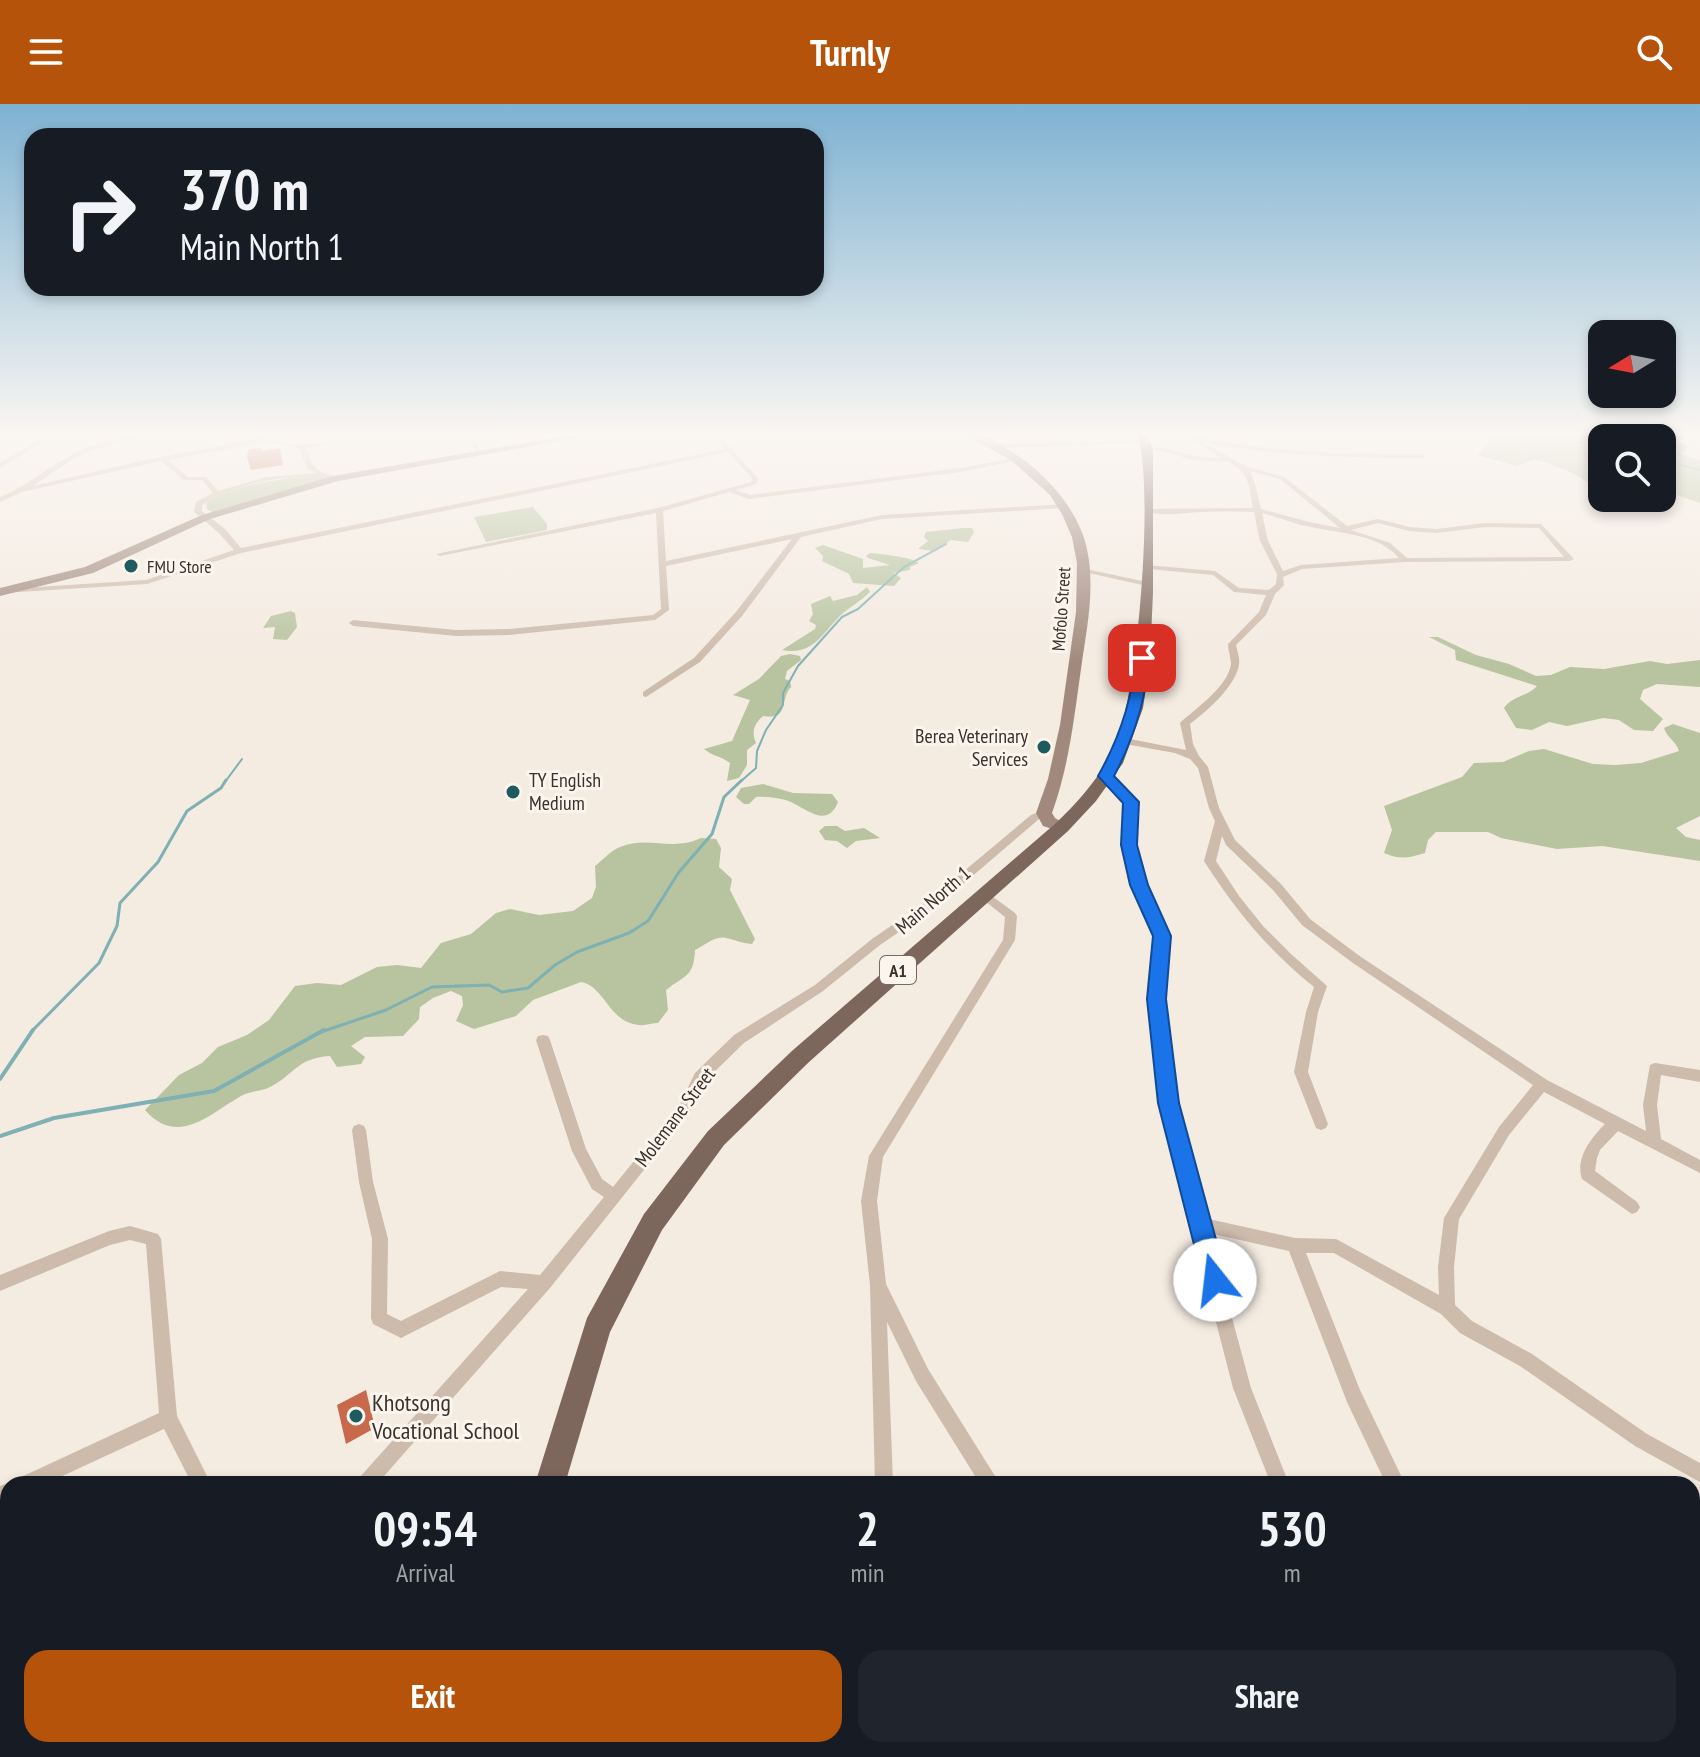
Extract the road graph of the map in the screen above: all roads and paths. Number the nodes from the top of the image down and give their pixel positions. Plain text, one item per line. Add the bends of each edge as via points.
1 (198, 510) edge
2 (229, 510) edge
3 (436, 510) edge
4 (659, 510) joint
5 (996, 510) edge
6 (1066, 510) edge
7 (1253, 510) edge
8 (1256, 510) joint
9 (1322, 510) edge
10 (1148, 511) joint
11 (206, 517) junction
12 (1346, 529) junction
13 (798, 536) junction
14 (239, 551) junction
15 (440, 554) dead end
16 (1405, 560) junction
17 (664, 564) junction
18 (1084, 570) junction
19 (1281, 575) junction
20 (1148, 576) junction
21 (1, 592) edge
22 (1271, 593) junction
23 (353, 623) dead end
24 (646, 694) dead end
25 (1125, 741) junction
26 (1194, 757) junction
27 (1105, 776) junction
28 (1044, 813) junction
29 (1220, 821) junction
30 (1062, 827) junction
31 (985, 895) junction
32 (543, 1040) dead end
33 (1700, 1076) edge
34 (1542, 1084) junction
35 (1321, 1124) dead end
36 (1615, 1124) junction
37 (359, 1130) dead end
38 (1654, 1142) junction
39 (1700, 1167) edge
40 (614, 1196) junction
41 (1632, 1207) dead end
42 (1199, 1224) junction
43 (1295, 1245) junction
44 (0, 1283) edge
45 (544, 1283) junction
46 (878, 1285) junction
47 (1447, 1308) junction
48 (168, 1418) junction
49 (1700, 1473) edge
50 (42, 1476) edge
51 (198, 1476) edge
52 (372, 1476) edge
53 (552, 1476) edge
54 (884, 1476) edge
55 (986, 1476) edge
56 (1277, 1476) edge
57 (1392, 1476) edge

1 - 11 street
2 - 11 main road
3 - 14 street
4 - 15 street
4 - 17 street
5 - 13 street via 882,517
6 - 18 main road, Mofolo Street via 1080,538
7 - 10 street
8 - 12 street
8 - 19 street
9 - 12 street
10 - 20 main road, Main North 1 / A1
11 - 14 street
11 - 21 main road via 89,570
12 - 16 street via 1396,548
12 - 16 street via 1378,521 1437,531 1541,526 1570,559
13 - 17 street
13 - 24 street via 697,660
14 - 21 street via 147,582
16 - 19 street via 1301,567
17 - 23 street via 665,610 655,617 509,632 456,633
18 - 20 street
18 - 28 main road, Mofolo Street via 1060,765
19 - 22 street
20 - 22 street via 1215,573 1237,590
20 - 25 main road, Main North 1 / A1 via 1141,682
22 - 26 street via 1263,613 1232,644 1235,664 1217,694 1185,723
25 - 26 street
25 - 27 main road, Main North 1 / A1
26 - 29 street via 1203,767
27 - 30 main road, Main North 1 / A1
27 - 42 street via 1131,802 1129,845 1139,885 1162,936 1159,1041 1176,1140
28 - 30 main road via 1049,822
28 - 40 street, Molemane Street via 819,988 739,1039 700,1077 685,1108
29 - 34 street via 1230,842 1306,922
29 - 35 street via 1210,861 1242,912 1278,953 1321,986 1301,1072
30 - 31 main road, Main North 1 / A1
31 - 46 street via 1011,916 1009,940 876,1156 869,1201
31 - 53 main road, Main North 1 / A1 via 751,1102 669,1200 597,1328
32 - 40 street via 579,1151 597,1184
33 - 38 street via 1655,1069 1650,1105
34 - 36 street
34 - 47 street via 1504,1131 1452,1218
36 - 38 street
36 - 41 street via 1596,1142 1587,1174
37 - 45 street via 380,1239 379,1318 401,1330 500,1279
38 - 39 street
40 - 45 street, Molemane Street
42 - 43 street
42 - 56 street via 1242,1388
43 - 47 street via 1336,1246
43 - 57 street via 1332,1347
44 - 48 street via 109,1238 130,1233 153,1239
45 - 52 street, Molemane Street
46 - 54 street
46 - 55 street via 922,1375
47 - 49 street via 1466,1327
48 - 50 street
48 - 51 street

